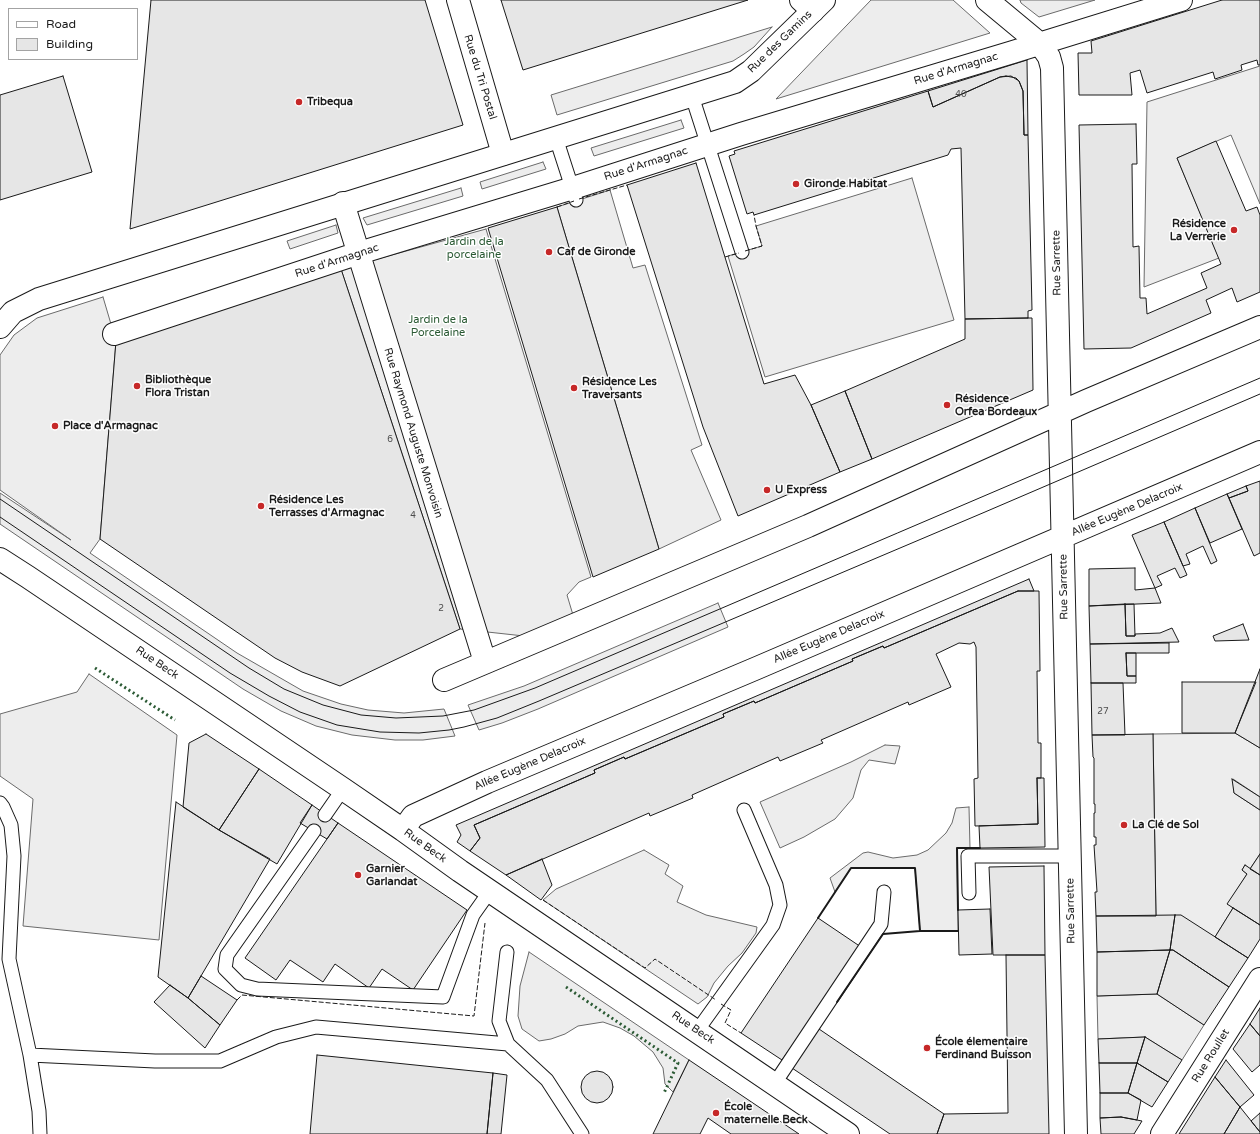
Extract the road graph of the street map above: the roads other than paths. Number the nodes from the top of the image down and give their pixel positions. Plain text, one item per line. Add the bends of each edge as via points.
1 (458, 0) edge
2 (987, 0) edge
3 (1181, 0) edge
4 (812, 4) edge
5 (1040, 44) junction
6 (692, 96) junction
7 (556, 138) junction
8 (708, 144) junction
9 (503, 154) junction
10 (574, 194) junction
11 (343, 203) junction
12 (742, 252) dead end
13 (359, 253) junction
14 (0, 327) edge
15 (1260, 327) edge
16 (114, 334) dead end
17 (1060, 413) junction
18 (1260, 452) edge
19 (1062, 537) junction
20 (0, 559) edge
21 (485, 662) junction
22 (444, 680) dead end
23 (343, 789) junction
24 (0, 803) edge
25 (744, 810) dead end
26 (325, 815) dead end
27 (403, 830) junction
28 (314, 831) dead end
29 (1070, 856) junction
30 (490, 891) junction
31 (884, 892) dead end
32 (969, 893) dead end
33 (507, 952) dead end
34 (1260, 979) edge
35 (697, 1031) junction
36 (508, 1044) junction
37 (30, 1055) junction
38 (775, 1083) junction
39 (40, 1134) edge
40 (582, 1134) edge
41 (848, 1134) edge
42 (1076, 1134) edge
43 (1162, 1134) edge

1 - 9 street, Rue du Tri Postal
2 - 5 street, Rue Sarrette
3 - 5 street, Rue d'Armagnac
4 - 6 street, Rue des Gamins via 751,71 735,82
5 - 8 street, Rue d'Armagnac
5 - 17 street, Rue Sarrette via 1049,57 1052,68
6 - 7 street
6 - 8 lane
7 - 9 street
7 - 10 lane
8 - 10 street, Rue d'Armagnac
8 - 12 lane
9 - 11 street
10 - 13 street, Rue d'Armagnac
11 - 13 street, Rue Raymond Auguste Monvoisin
11 - 14 street via 39,299 13,312
13 - 16 street, Rue d'Armagnac
13 - 21 street, Rue Raymond Auguste Monvoisin
15 - 17 street
17 - 19 street, Rue Sarrette
17 - 21 street via 808,526
18 - 19 street, Allée Eugène Delacroix
19 - 27 street, Allée Eugène Delacroix via 488,782 413,816
19 - 29 street, Rue Sarrette
20 - 23 street, Rue Beck
21 - 22 street
23 - 26 lane
23 - 27 street, Rue Beck
24 - 37 lane via 11,826 14,856 9,959
25 - 35 lane via 776,886 780,905 773,924
27 - 30 street, Rue Beck
28 - 30 lane via 227,955 225,969 241,985 257,989 443,997 473,915
29 - 32 lane via 968,856
29 - 42 street, Rue Sarrette
30 - 35 street, Rue Beck
31 - 38 lane via 881,924
33 - 36 lane via 499,1021
34 - 43 street, Rue Roullet
35 - 38 street, Rue Beck
36 - 37 lane via 316,1027 276,1037 220,1061 155,1061
36 - 40 lane via 547,1080
37 - 39 lane
38 - 41 street, Rue Beck

